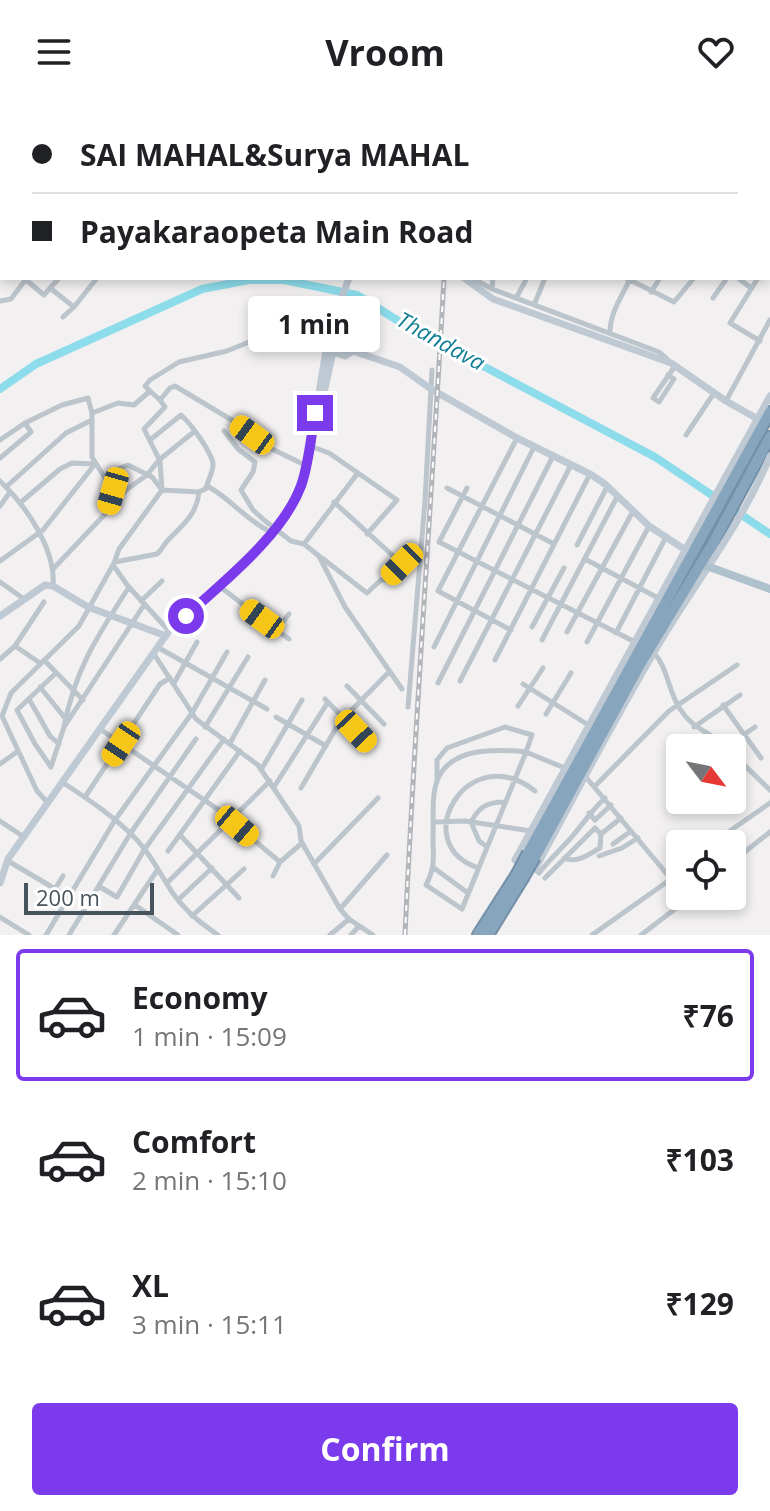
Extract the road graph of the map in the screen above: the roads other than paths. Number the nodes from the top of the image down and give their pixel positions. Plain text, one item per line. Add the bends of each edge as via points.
1 (22, 280) edge
2 (24, 280) edge
3 (57, 280) edge
4 (95, 280) edge
5 (348, 280) edge
6 (467, 280) edge
7 (476, 280) edge
8 (493, 280) edge
9 (526, 280) edge
10 (544, 280) edge
11 (629, 280) edge
12 (631, 280) edge
13 (659, 280) edge
14 (692, 280) edge
15 (726, 280) edge
16 (741, 280) edge
17 (757, 280) edge
18 (50, 288) junction
19 (751, 288) junction
20 (492, 289) junction
21 (651, 292) junction
22 (516, 298) junction
23 (713, 298) dead end
24 (0, 301) edge
25 (74, 307) junction
26 (536, 310) junction
27 (63, 317) dead end
28 (770, 320) edge
29 (320, 323) dead end
30 (610, 333) junction
31 (760, 341) junction
32 (673, 364) junction
33 (432, 370) dead end
34 (668, 375) junction
35 (431, 389) junction
36 (150, 391) junction
37 (714, 393) junction
38 (770, 396) edge
39 (160, 400) junction
40 (726, 401) junction
41 (316, 408) junction
42 (770, 412) edge
43 (92, 416) junction
44 (756, 418) junction
45 (25, 423) junction
46 (195, 431) junction
47 (224, 431) dead end
48 (686, 435) dead end
49 (770, 437) edge
50 (517, 438) junction
51 (0, 440) edge
52 (150, 440) junction
53 (310, 446) junction
54 (534, 447) junction
55 (553, 456) junction
56 (770, 456) edge
57 (0, 458) edge
58 (740, 459) junction
59 (159, 460) junction
60 (95, 464) junction
61 (571, 465) junction
62 (307, 466) junction
63 (758, 471) junction
64 (357, 474) junction
65 (590, 474) junction
66 (147, 475) junction
67 (107, 478) junction
68 (0, 481) edge
69 (607, 487) junction
70 (447, 488) dead end
71 (467, 488) dead end
72 (8, 490) junction
73 (162, 490) junction
74 (203, 490) junction
75 (463, 496) junction
76 (617, 497) junction
77 (334, 502) junction
78 (20, 503) junction
79 (0, 506) edge
80 (482, 506) junction
81 (107, 512) junction
82 (632, 513) junction
83 (500, 515) junction
84 (518, 525) junction
85 (649, 526) junction
86 (273, 530) junction
87 (38, 533) junction
88 (367, 534) junction
89 (536, 534) junction
90 (666, 537) junction
91 (304, 544) junction
92 (554, 544) junction
93 (577, 545) dead end
94 (689, 551) junction
95 (459, 552) junction
96 (319, 556) junction
97 (585, 559) junction
98 (0, 561) edge
99 (477, 561) junction
100 (114, 564) junction
101 (704, 565) junction
102 (54, 568) junction
103 (564, 568) dead end
104 (602, 568) junction
105 (495, 570) junction
106 (621, 578) junction
107 (513, 579) junction
108 (162, 581) dead end
109 (1, 584) edge
110 (53, 586) junction
111 (219, 586) junction
112 (129, 587) junction
113 (531, 589) junction
114 (639, 589) junction
115 (770, 589) edge
116 (24, 599) junction
117 (548, 599) junction
118 (660, 599) junction
119 (457, 601) junction
120 (44, 602) dead end
121 (142, 603) junction
122 (560, 605) junction
123 (88, 607) junction
124 (475, 611) junction
125 (577, 613) junction
126 (289, 614) dead end
127 (111, 615) junction
128 (0, 616) edge
129 (492, 620) junction
130 (133, 623) junction
131 (597, 623) junction
132 (532, 627) dead end
133 (277, 630) junction
134 (511, 630) junction
135 (567, 632) dead end
136 (616, 633) junction
137 (167, 634) junction
138 (289, 639) dead end
139 (542, 640) dead end
140 (197, 642) dead end
141 (587, 642) dead end
142 (636, 643) junction
143 (15, 646) junction
144 (434, 647) dead end
145 (156, 651) junction
146 (227, 652) dead end
147 (654, 653) junction
148 (248, 657) dead end
149 (0, 659) edge
150 (495, 660) dead end
151 (42, 662) junction
152 (186, 663) junction
153 (737, 665) dead end
154 (543, 668) dead end
155 (389, 672) junction
156 (571, 673) dead end
157 (55, 674) junction
158 (212, 678) junction
159 (265, 680) dead end
160 (172, 681) junction
161 (460, 681) dead end
162 (438, 683) dead end
163 (523, 684) dead end
164 (347, 686) dead end
165 (40, 687) junction
166 (231, 688) junction
167 (530, 688) junction
168 (402, 689) dead end
169 (73, 691) junction
170 (740, 695) dead end
171 (29, 699) junction
172 (83, 700) junction
173 (302, 700) dead end
174 (362, 700) junction
175 (254, 701) junction
176 (553, 703) junction
177 (723, 705) junction
178 (518, 706) dead end
179 (678, 706) junction
180 (408, 707) dead end
181 (267, 709) dead end
182 (192, 713) junction
183 (546, 714) dead end
184 (276, 717) dead end
185 (344, 718) junction
186 (66, 719) junction
187 (288, 724) junction
188 (384, 724) dead end
189 (590, 726) junction
190 (64, 727) junction
191 (205, 727) junction
192 (694, 727) junction
193 (755, 727) dead end
194 (99, 729) junction
195 (712, 734) edge
196 (744, 734) joint
197 (307, 735) junction
198 (746, 737) edge
199 (196, 739) dead end
200 (227, 741) junction
201 (121, 744) junction
202 (368, 744) dead end
203 (60, 745) junction
204 (326, 746) junction
205 (18, 751) junction
206 (240, 751) junction
207 (526, 752) junction
208 (761, 758) dead end
209 (0, 764) edge
210 (153, 766) junction
211 (746, 767) edge
212 (567, 769) junction
213 (261, 770) junction
214 (585, 776) junction
215 (170, 777) junction
216 (514, 779) junction
217 (62, 782) junction
218 (437, 782) junction
219 (272, 784) junction
220 (595, 786) junction
221 (301, 788) dead end
222 (188, 789) junction
223 (770, 790) edge
224 (535, 791) dead end
225 (85, 797) junction
226 (378, 798) dead end
227 (605, 798) junction
228 (205, 801) junction
229 (504, 802) junction
230 (48, 803) junction
231 (770, 803) edge
232 (611, 805) junction
233 (589, 813) junction
234 (621, 818) junction
235 (115, 820) junction
236 (232, 820) junction
237 (0, 821) edge
238 (433, 822) junction
239 (471, 822) junction
240 (446, 823) junction
241 (595, 824) junction
242 (495, 825) junction
243 (731, 830) edge
244 (532, 831) junction
245 (631, 831) junction
246 (770, 832) edge
247 (130, 834) junction
248 (601, 834) junction
249 (180, 835) junction
250 (24, 837) junction
251 (638, 838) junction
252 (302, 843) junction
253 (613, 844) dead end
254 (487, 846) junction
255 (144, 850) junction
256 (168, 851) dead end
257 (746, 851) edge
258 (198, 853) junction
259 (387, 855) dead end
260 (599, 856) dead end
261 (564, 858) junction
262 (533, 860) junction
263 (8, 861) junction
264 (280, 862) junction
265 (314, 864) junction
266 (158, 868) junction
267 (212, 868) junction
268 (434, 868) junction
269 (478, 868) junction
270 (244, 869) dead end
271 (666, 871) edge
272 (63, 876) dead end
273 (273, 876) dead end
274 (520, 876) junction
275 (545, 878) dead end
276 (666, 882) edge
277 (0, 883) edge
278 (167, 883) junction
279 (227, 885) junction
280 (99, 887) junction
281 (55, 889) junction
282 (468, 893) junction
283 (69, 897) junction
284 (239, 898) dead end
285 (178, 900) junction
286 (135, 905) junction
287 (340, 909) junction
288 (674, 910) edge
289 (192, 916) junction
290 (0, 917) edge
291 (349, 919) junction
292 (359, 926) junction
293 (116, 932) edge
294 (214, 934) edge
295 (490, 934) edge
296 (29, 935) edge
297 (46, 935) edge
298 (69, 935) edge
299 (126, 935) edge
300 (178, 935) edge
301 (330, 935) edge
302 (351, 935) edge
303 (373, 935) edge
304 (478, 935) edge
305 (592, 935) edge
306 (641, 935) edge

1 - 24 street via 11,299
2 - 18 street via 44,295
3 - 18 street
4 - 25 street
5 - 41 street via 330,330
6 - 26 street via 493,299
7 - 20 street
8 - 20 street
9 - 22 street
10 - 26 street
11 - 30 street
12 - 21 street
13 - 21 street
14 - 21 street via 674,302
15 - 23 street
16 - 19 street
17 - 19 street
18 - 25 street
19 - 31 street via 730,323
20 - 22 street
22 - 26 street
25 - 27 street
26 - 30 street
26 - 32 street
28 - 31 street
29 - 36 street via 292,320 227,351 179,362 150,380 145,386
30 - 32 street via 659,352
31 - 40 street
32 - 34 street
32 - 37 street
33 - 35 street
34 - 34 street via 674,379 659,402 653,398
35 - 41 street via 400,367 367,354 333,352 321,406
35 - 50 street
35 - 180 street
36 - 39 street
36 - 43 street via 134,405 118,403
37 - 40 street
37 - 48 street
38 - 44 street
39 - 52 street via 165,407 144,429
39 - 62 street via 175,386
40 - 44 street
41 - 53 street
42 - 58 highway
43 - 45 street via 88,398
43 - 60 street
43 - 72 street via 66,433
44 - 58 street
45 - 51 street
45 - 57 street via 31,432
46 - 52 street via 181,415
46 - 59 street
46 - 74 street via 214,467
47 - 86 street via 255,462 242,494
49 - 63 highway
50 - 54 street
50 - 80 street
52 - 59 street
53 - 62 street
53 - 64 street
54 - 55 street
54 - 83 street
55 - 61 street
55 - 84 street
56 - 63 street
58 - 94 highway
59 - 66 street
59 - 73 street
60 - 67 street
60 - 78 street via 72,463 60,469
60 - 87 street
61 - 65 street
61 - 89 street
62 - 86 street via 290,509
63 - 101 highway
64 - 77 street
64 - 88 street via 397,500
65 - 69 street
65 - 92 street
66 - 67 street via 128,465
66 - 73 street
66 - 81 street
67 - 81 street via 113,491
68 - 72 street
69 - 76 street
69 - 93 street
70 - 75 street
71 - 75 street
72 - 78 street
72 - 79 street
73 - 74 street
73 - 100 street
74 - 86 street via 209,487 256,525
74 - 100 street via 189,520 157,554
75 - 80 street
75 - 95 street via 439,542
76 - 82 street
76 - 97 street
77 - 88 street
77 - 91 street
78 - 87 street
80 - 83 street
80 - 95 street
81 - 102 street
82 - 85 street
82 - 104 street
83 - 84 street
83 - 99 street
84 - 89 street
84 - 105 street
85 - 90 street
85 - 106 street
86 - 91 street
86 - 111 street
87 - 98 street
87 - 102 street
88 - 96 street via 402,564 367,593
89 - 92 street
89 - 107 street
90 - 94 street
90 - 114 street
91 - 96 street
92 - 113 street
94 - 118 street
94 - 262 highway
95 - 99 street
95 - 119 street via 438,591
96 - 155 street via 345,607
97 - 104 street
97 - 122 street
99 - 105 street
99 - 119 street
100 - 112 street
100 - 123 street
101 - 115 main road
101 - 147 street
101 - 262 highway via 638,668
102 - 110 street
103 - 117 street
104 - 106 street
104 - 125 street
105 - 107 street
105 - 124 street
106 - 114 street
106 - 131 street
107 - 113 street
107 - 129 street
108 - 121 street
109 - 116 street
110 - 116 street via 45,585
110 - 123 street
111 - 133 street
111 - 137 street
112 - 121 street
112 - 127 street
113 - 117 street
113 - 134 street
114 - 118 street
114 - 136 street
116 - 128 street
117 - 122 street
117 - 132 street
118 - 142 street
119 - 124 street
119 - 144 street
120 - 143 street
121 - 130 street
121 - 137 street
122 - 125 street
122 - 139 street
123 - 127 street
123 - 151 street via 79,626
124 - 129 street
124 - 162 street
125 - 131 street
125 - 135 street
126 - 133 street
127 - 130 street
127 - 169 street via 86,655
129 - 134 street
129 - 161 street
130 - 137 street
130 - 172 street
131 - 136 street
131 - 141 street
133 - 138 street
134 - 150 street
136 - 142 street
137 - 145 street
140 - 152 street
142 - 189 street
143 - 149 street
143 - 151 street
145 - 152 street
145 - 160 street
145 - 194 street
146 - 158 street
147 - 179 street via 663,663
147 - 214 street
148 - 166 street
151 - 157 street
151 - 205 street via 11,693 2,716
152 - 158 street
152 - 160 street
153 - 179 street
154 - 167 street
155 - 168 street
155 - 174 street
156 - 176 street
157 - 165 street
157 - 169 street
158 - 166 street
158 - 182 street
159 - 175 street
160 - 182 street
160 - 201 street via 160,684
163 - 167 street
164 - 174 street
165 - 171 street
165 - 186 street
166 - 175 street
166 - 191 street
167 - 176 street
167 - 178 street
169 - 172 street
169 - 186 street
170 - 177 street
171 - 203 street
171 - 203 street via 17,710 51,767
172 - 190 street
173 - 187 street
174 - 185 street
174 - 188 street
175 - 181 street
175 - 200 street
176 - 183 street
176 - 189 street
177 - 192 street
177 - 196 street
179 - 192 street
179 - 220 street
182 - 191 street
182 - 210 street
184 - 187 street
185 - 197 street via 326,701
185 - 202 street
185 - 204 street
186 - 190 street
187 - 197 street
187 - 213 street
189 - 212 street
190 - 203 street
191 - 200 street
192 - 195 street
193 - 196 street
194 - 201 street
194 - 217 street
197 - 204 street
197 - 219 street
198 - 208 street
199 - 215 street
200 - 206 street
200 - 222 street
201 - 210 street
201 - 225 street
204 - 221 street
205 - 209 street
205 - 230 street
206 - 213 street
206 - 228 street
207 - 212 street
207 - 216 street
207 - 218 street via 482,750 466,755
207 - 218 street via 532,735 505,727 462,741 442,751
210 - 215 street
210 - 235 street
211 - 223 street
212 - 244 street
213 - 219 street
214 - 220 street
214 - 262 street
215 - 222 street
215 - 247 street
216 - 224 street
216 - 229 street
216 - 240 street via 491,775 461,791
217 - 225 street
217 - 230 street
218 - 238 street
219 - 236 street
219 - 252 street via 299,826
220 - 227 street
222 - 228 street
222 - 255 street
225 - 235 street
226 - 265 street
227 - 232 street
227 - 233 street
228 - 236 street
228 - 249 street
229 - 239 street via 483,806
229 - 242 street
230 - 250 street
231 - 243 street
232 - 234 street
232 - 241 street
233 - 241 street
233 - 262 street via 539,873
234 - 245 street
234 - 248 street
235 - 247 street
235 - 283 street
236 - 258 street
236 - 264 street
237 - 250 street
238 - 240 street
238 - 268 street
239 - 240 street
239 - 242 street
239 - 254 street
240 - 269 street via 455,856
241 - 248 street
241 - 261 street
242 - 244 street
242 - 254 street
244 - 262 street via 515,860
245 - 251 street
245 - 253 street
246 - 257 street
247 - 255 street
247 - 280 street
248 - 261 street via 600,848 581,859
249 - 256 street
249 - 258 street
250 - 263 street
251 - 260 street
251 - 271 street
252 - 264 street
252 - 265 street
254 - 269 street
255 - 266 street
255 - 280 street via 117,897
258 - 267 street
258 - 278 street
259 - 287 street
261 - 275 street
262 - 274 highway, bridge
263 - 277 street
263 - 281 street
264 - 273 street
265 - 287 street
266 - 278 street
266 - 286 street
267 - 279 street
267 - 285 street
268 - 282 street
268 - 282 street via 426,885 462,909
269 - 282 street
270 - 279 street
272 - 281 street
274 - 295 highway
274 - 304 highway
276 - 305 street
278 - 285 street
279 - 284 street
279 - 289 street
280 - 298 street
281 - 283 street
283 - 297 street
285 - 289 street
286 - 293 street
286 - 300 street
287 - 291 street
288 - 306 street
289 - 294 street
290 - 296 street
291 - 292 street
291 - 301 street
292 - 302 street
292 - 303 street
293 - 299 street

